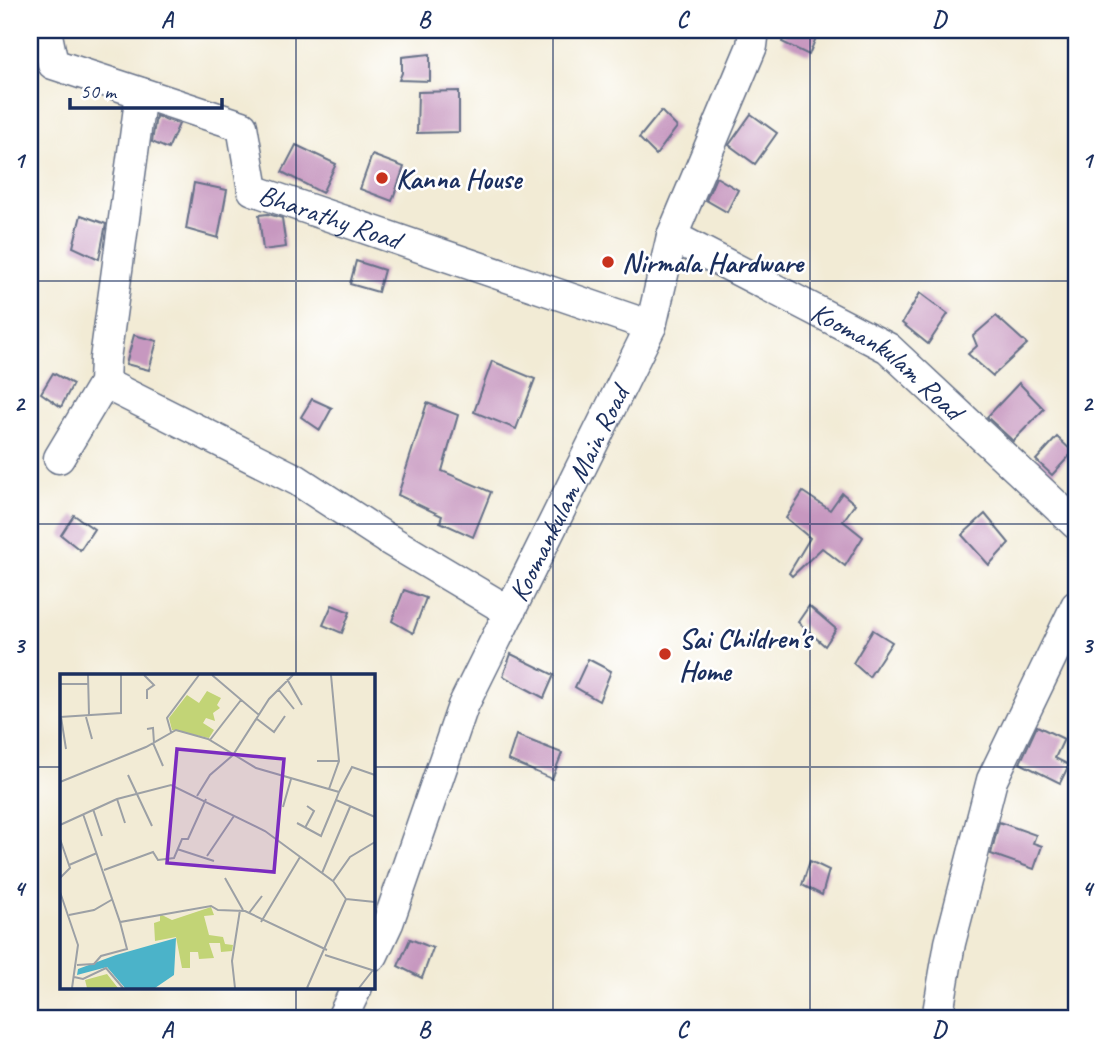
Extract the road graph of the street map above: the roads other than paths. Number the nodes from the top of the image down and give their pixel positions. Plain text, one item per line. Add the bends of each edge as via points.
1 (46, 30) edge
2 (754, 30) edge
3 (141, 93) junction
4 (672, 236) junction
5 (651, 326) junction
6 (104, 383) junction
7 (59, 458) dead end
8 (1076, 524) edge
9 (1076, 607) edge
10 (510, 612) junction
11 (374, 953) edge
12 (357, 988) edge
13 (342, 1018) edge
14 (937, 1018) edge

1 - 3 street, Bharathy Road via 53,64
2 - 4 street, Koomankulam Main Road via 752,46
3 - 5 street, Bharathy Road via 242,126 253,190
3 - 6 street
4 - 5 street, Koomankulam Main Road
4 - 8 street, Koomankulam Road via 888,348
5 - 10 street, Koomankulam Main Road
6 - 7 street
6 - 10 street via 297,480
9 - 14 street via 992,780 950,943
10 - 11 street, Koomankulam Main Road via 463,706
12 - 13 street

